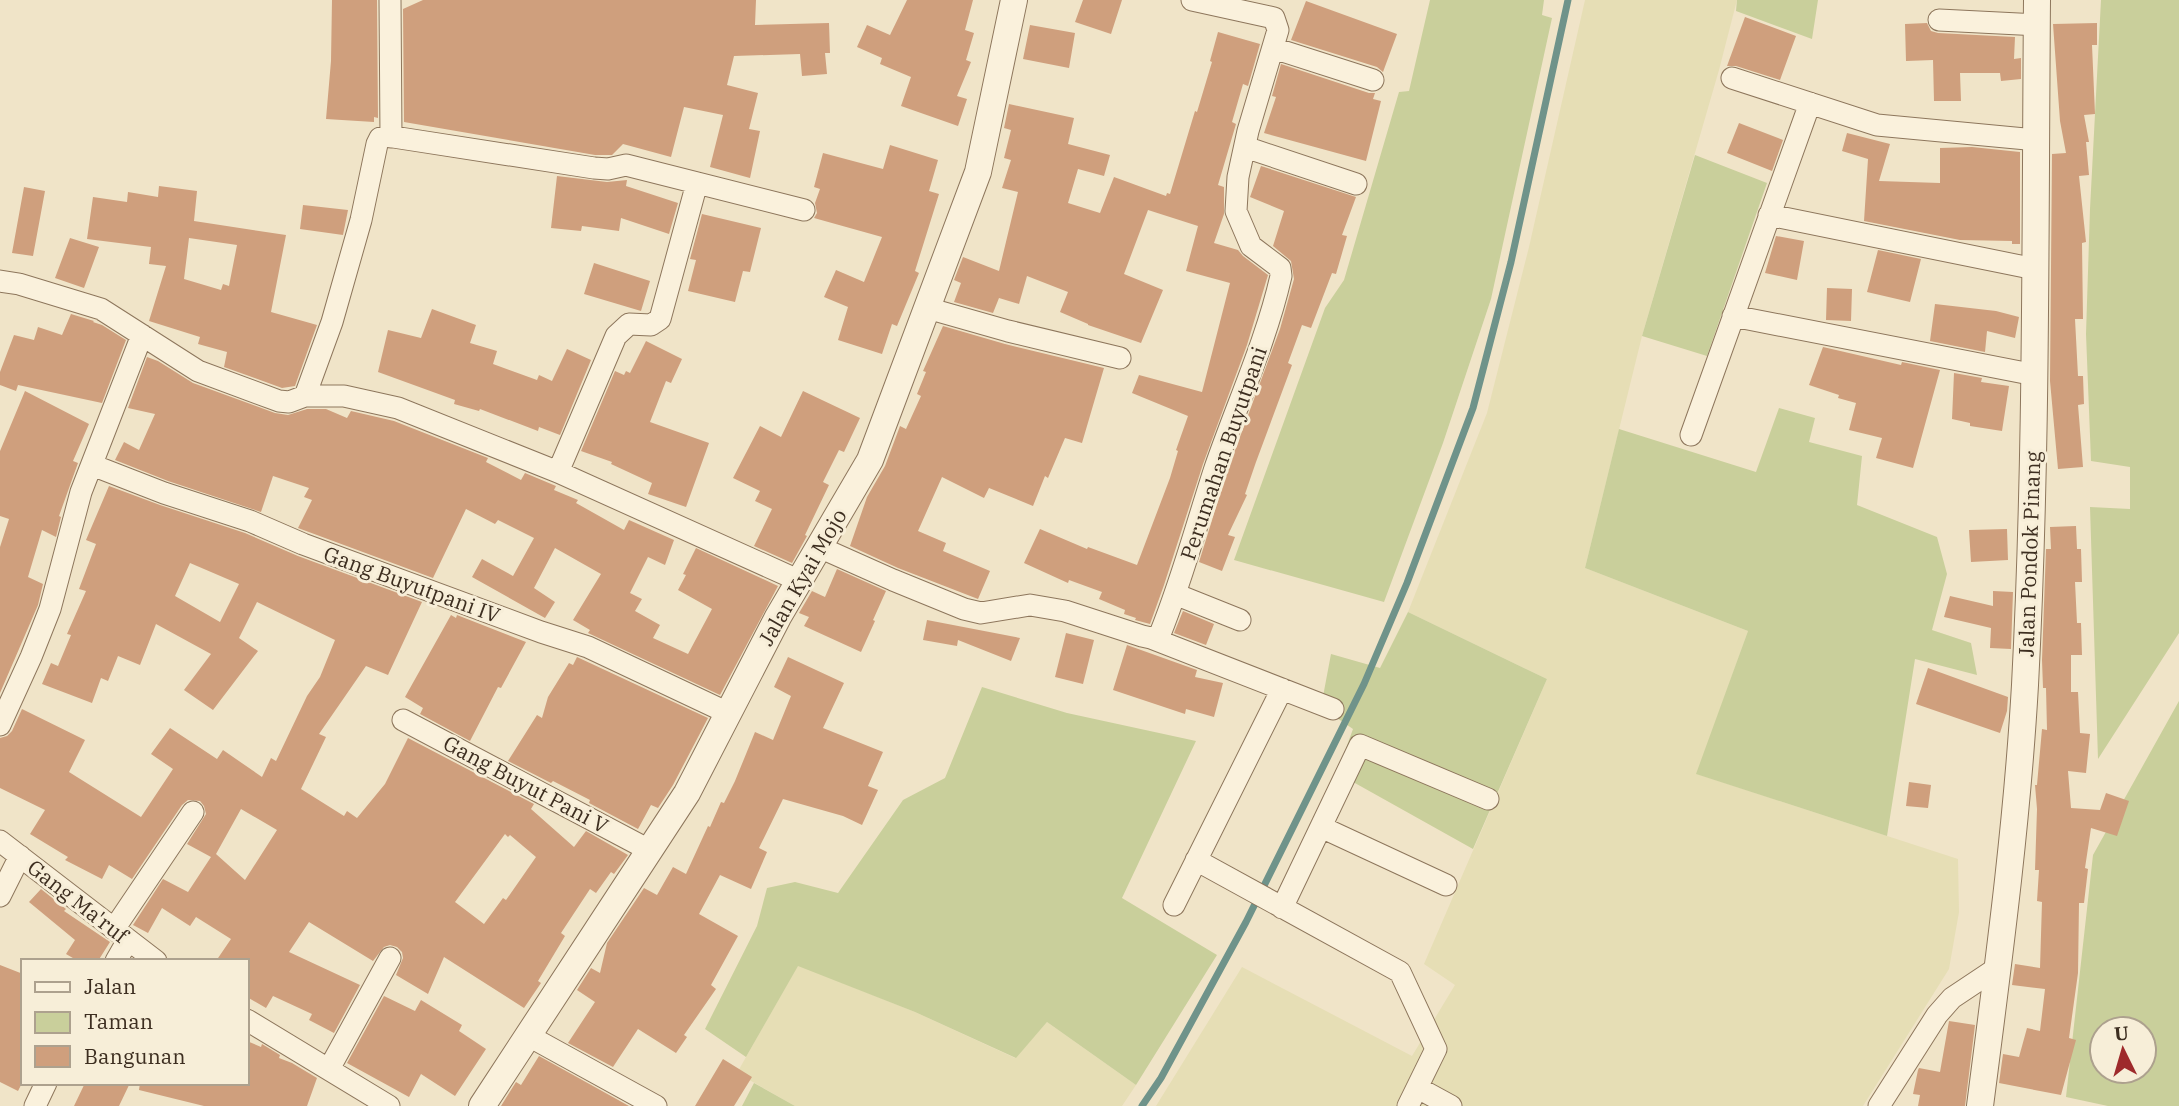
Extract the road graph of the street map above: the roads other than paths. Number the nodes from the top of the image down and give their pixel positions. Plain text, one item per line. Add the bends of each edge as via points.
1 (390, 0) edge
2 (1014, 0) edge
3 (1192, 0) edge
4 (1276, 9) edge
5 (2037, 12) edge
6 (1939, 20) dead end
7 (1273, 48) junction
8 (1732, 78) dead end
9 (1373, 80) dead end
10 (1810, 103) junction
11 (391, 137) junction
12 (2037, 140) junction
13 (1245, 148) junction
14 (697, 183) junction
15 (1356, 184) dead end
16 (804, 210) dead end
17 (1769, 215) junction
18 (2035, 269) junction
19 (0, 281) edge
20 (927, 308) junction
21 (1733, 316) junction
22 (142, 335) junction
23 (1120, 358) dead end
24 (2035, 374) junction
25 (305, 396) junction
26 (1691, 435) dead end
27 (92, 465) junction
28 (558, 472) junction
29 (819, 547) junction
30 (800, 581) junction
31 (1175, 594) junction
32 (1240, 620) dead end
33 (1151, 638) junction
34 (1282, 689) junction
35 (1333, 709) dead end
36 (728, 713) junction
37 (403, 719) dead end
38 (0, 725) edge
39 (1488, 799) dead end
40 (193, 812) dead end
41 (1321, 827) junction
42 (0, 841) edge
43 (649, 850) junction
44 (20, 856) junction
45 (1196, 860) junction
46 (1446, 885) dead end
47 (0, 895) edge
48 (1276, 904) junction
49 (1174, 905) dead end
50 (121, 934) junction
51 (390, 958) dead end
52 (117, 959) edge
53 (153, 959) edge
54 (1997, 968) junction
55 (248, 1021) edge
56 (527, 1035) junction
57 (328, 1069) junction
58 (45, 1085) edge
59 (1413, 1097) edge
60 (35, 1106) edge
61 (388, 1106) edge
62 (482, 1106) edge
63 (656, 1106) edge
64 (1451, 1106) edge
65 (1879, 1106) edge
66 (1980, 1106) edge

1 - 11 street
2 - 20 street, Jalan Kyai Mojo via 978,172
3 - 4 street, Perumahan Buyutpani
4 - 7 street, Perumahan Buyutpani via 1278,30
5 - 6 street
5 - 12 street, Jalan Pondok Pinang
7 - 9 street
7 - 13 street, Perumahan Buyutpani
8 - 10 street
10 - 12 street via 1877,125
10 - 17 street
11 - 14 street via 594,168 626,165
11 - 25 street via 380,138 377,144 336,309
12 - 18 street, Jalan Pondok Pinang
13 - 15 street
13 - 31 street, Perumahan Buyutpani via 1237,177 1236,211 1251,246 1280,268 1281,276
14 - 16 street
14 - 28 street via 660,319 651,325 629,324 616,336
17 - 18 street
17 - 21 street
18 - 24 street, Jalan Pondok Pinang
19 - 22 street via 101,309
20 - 23 street
20 - 29 street, Jalan Kyai Mojo via 870,460
21 - 24 street
21 - 26 street
22 - 25 street via 198,371 279,401
22 - 27 street
24 - 54 street, Jalan Pondok Pinang via 2024,686
25 - 28 street via 344,396 398,408
27 - 36 street, Gang Buyutpani IV via 588,647
27 - 38 street via 50,609
28 - 30 street
29 - 30 street, Jalan Kyai Mojo
29 - 33 street via 981,613 1030,605
30 - 36 street, Jalan Kyai Mojo
31 - 32 street
31 - 33 street, Perumahan Buyutpani via 1160,634
33 - 34 street
34 - 35 street
34 - 45 street
36 - 43 street, Jalan Kyai Mojo via 687,793
37 - 43 street, Gang Buyut Pani V
39 - 41 street via 1360,745
40 - 50 street
41 - 46 street
41 - 48 street
42 - 44 street, Gang Ma'ruf
43 - 56 street, Jalan Kyai Mojo
44 - 47 street
44 - 50 street, Gang Ma'ruf
45 - 48 street
45 - 49 street
48 - 59 street via 1400,972 1436,1049
50 - 52 street
50 - 53 street, Gang Ma'ruf
51 - 57 street
54 - 65 street via 1937,1015
54 - 66 street, Jalan Pondok Pinang
55 - 57 street
56 - 62 street, Jalan Kyai Mojo
56 - 63 street
57 - 61 street
58 - 60 street
59 - 64 street

